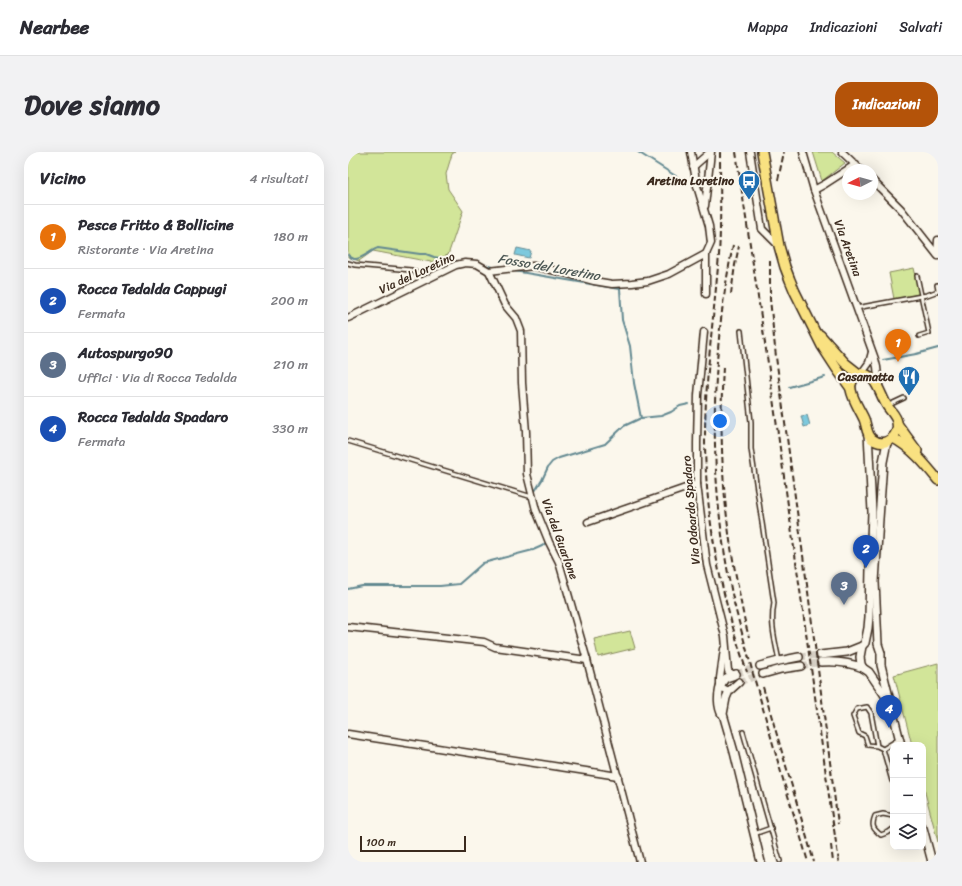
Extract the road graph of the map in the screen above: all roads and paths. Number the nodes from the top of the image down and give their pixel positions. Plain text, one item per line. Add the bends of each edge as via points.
1 (691, 152) edge
2 (711, 152) edge
3 (750, 152) edge
4 (762, 152) edge
5 (803, 152) edge
6 (842, 152) edge
7 (856, 164) edge
8 (693, 167) junction
9 (842, 173) edge
10 (878, 186) edge
11 (814, 190) junction
12 (704, 210) junction
13 (938, 240) edge
14 (779, 246) junction
15 (706, 254) junction
16 (937, 255) edge
17 (348, 263) edge
18 (489, 271) junction
19 (917, 276) dead end
20 (422, 282) junction
21 (938, 285) edge
22 (938, 291) edge
23 (706, 294) dead end
24 (921, 296) junction
25 (856, 308) junction
26 (348, 318) edge
27 (814, 328) junction
28 (741, 331) dead end
29 (704, 332) dead end
30 (919, 336) dead end
31 (872, 352) junction
32 (860, 374) junction
33 (850, 387) junction
34 (879, 388) junction
35 (904, 398) dead end
36 (887, 406) junction
37 (898, 425) junction
38 (868, 433) junction
39 (890, 440) junction
40 (348, 441) edge
41 (921, 460) junction
42 (938, 480) edge
43 (698, 484) junction
44 (533, 497) junction
45 (588, 522) dead end
46 (348, 627) edge
47 (725, 636) junction
48 (878, 644) junction
49 (863, 645) junction
50 (799, 657) tunnel mouth
51 (588, 660) junction
52 (779, 661) junction
53 (881, 665) junction
54 (760, 666) tunnel mouth
55 (801, 666) tunnel mouth
56 (866, 670) junction
57 (736, 674) joint
58 (763, 674) tunnel mouth
59 (740, 682) tunnel mouth
60 (720, 687) junction
61 (729, 691) junction
62 (892, 706) junction
63 (725, 720) junction
64 (743, 732) dead end
65 (348, 734) edge
66 (900, 742) edge
67 (877, 746) junction
68 (890, 746) edge
69 (883, 749) junction
70 (618, 776) junction
71 (891, 778) edge
72 (890, 815) edge
73 (771, 828) junction
74 (890, 831) edge
75 (754, 834) junction
76 (926, 839) edge
77 (780, 861) dead end
78 (640, 862) edge
79 (761, 862) edge
80 (932, 862) edge

1 - 8 street
2 - 8 street
2 - 12 street
3 - 14 street via 762,229
4 - 14 main road
5 - 11 street, Via Aretina
6 - 7 street
8 - 12 street
9 - 11 street
10 - 16 street via 901,209
11 - 25 street, Via Aretina
12 - 15 street via 711,244
13 - 16 street
14 - 27 main road via 795,292
15 - 18 street, Via del Loretino via 669,274 632,283 612,284 594,281 533,266
15 - 23 street
17 - 20 lane via 410,270 415,272
18 - 20 street, Via del Loretino via 477,264 465,263
18 - 44 street, Via del Guarlone via 521,331 527,474
19 - 24 lane
20 - 26 street, Via del Loretino
21 - 22 lane
22 - 24 lane
24 - 25 lane
24 - 30 lane via 929,333
25 - 31 street, Via Aretina
27 - 32 main road via 845,363
27 - 33 main road
28 - 52 lane via 751,422 751,449 774,603 772,626
29 - 43 street, Via Odoardo Spadaro via 698,395
31 - 32 street
31 - 34 street, Via Aretina via 877,367
32 - 33 main road via 852,378
32 - 34 main road via 866,374
33 - 38 main road
34 - 36 main road
35 - 36 lane
36 - 37 main road
37 - 39 main road
37 - 41 main road
38 - 39 main road via 877,441
38 - 49 street via 872,512 869,623
39 - 41 main road via 903,444
39 - 48 street via 883,462 878,519 875,582
40 - 44 lane
41 - 42 main road
43 - 45 street
43 - 47 street, Via Odoardo Spadaro via 707,565
44 - 51 street, Via del Guarlone via 536,510 559,562
46 - 51 street via 484,642 495,647
47 - 57 street, Via Odoardo Spadaro via 728,671
47 - 60 street, Via Odoardo Spadaro
48 - 49 street via 871,641
48 - 53 street
49 - 56 street via 860,657 861,664
49 - 56 street via 821,659 853,664
50 - 52 street
51 - 70 street, Via del Guarlone
52 - 54 street
53 - 56 street via 875,672
53 - 62 street
55 - 58 street
56 - 62 street
57 - 60 street via 726,679
59 - 61 street
60 - 61 street
60 - 63 street via 720,711
61 - 63 street via 723,709
62 - 66 street
63 - 75 street
64 - 73 lane
65 - 70 street
67 - 67 lane via 872,713 867,707 857,709 853,716 859,732 865,736 868,745
67 - 69 lane
68 - 69 lane
69 - 71 lane
70 - 78 street, Via del Guarlone
72 - 74 lane via 875,816 872,823 881,835
73 - 75 lane
73 - 77 lane
75 - 79 street
76 - 80 street

